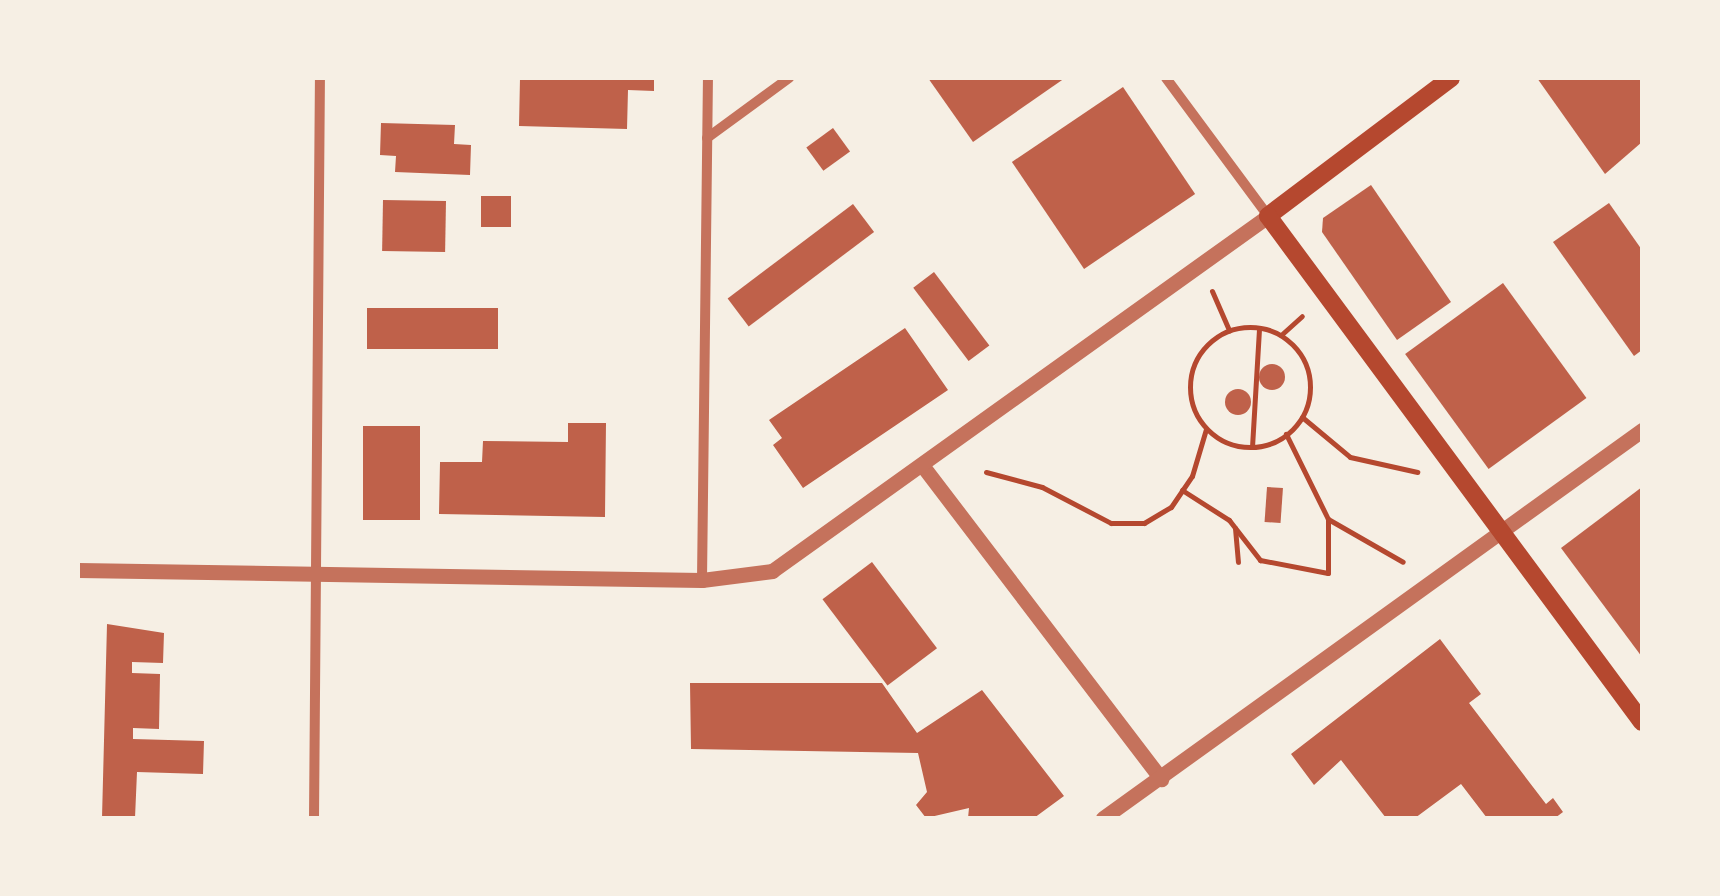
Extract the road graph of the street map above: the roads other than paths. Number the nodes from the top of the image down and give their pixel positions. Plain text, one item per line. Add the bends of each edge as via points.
1 (320, 78) edge
2 (708, 78) edge
3 (789, 78) edge
4 (1166, 78) edge
5 (1450, 78) edge
6 (706, 138) junction
7 (1268, 216) junction
8 (1642, 430) edge
9 (925, 469) junction
10 (1505, 536) junction
11 (78, 570) edge
12 (313, 574) junction
13 (702, 580) junction
14 (1642, 722) edge
15 (1161, 780) junction
16 (314, 818) edge
17 (1102, 818) edge

1 - 12 street
2 - 6 street
3 - 6 street
4 - 7 street
5 - 7 main road
6 - 13 street
7 - 9 street
7 - 10 main road
8 - 10 street
9 - 13 street via 772,571
9 - 15 street
10 - 14 main road
10 - 15 street
11 - 12 street
12 - 13 street
12 - 16 street
15 - 17 street

